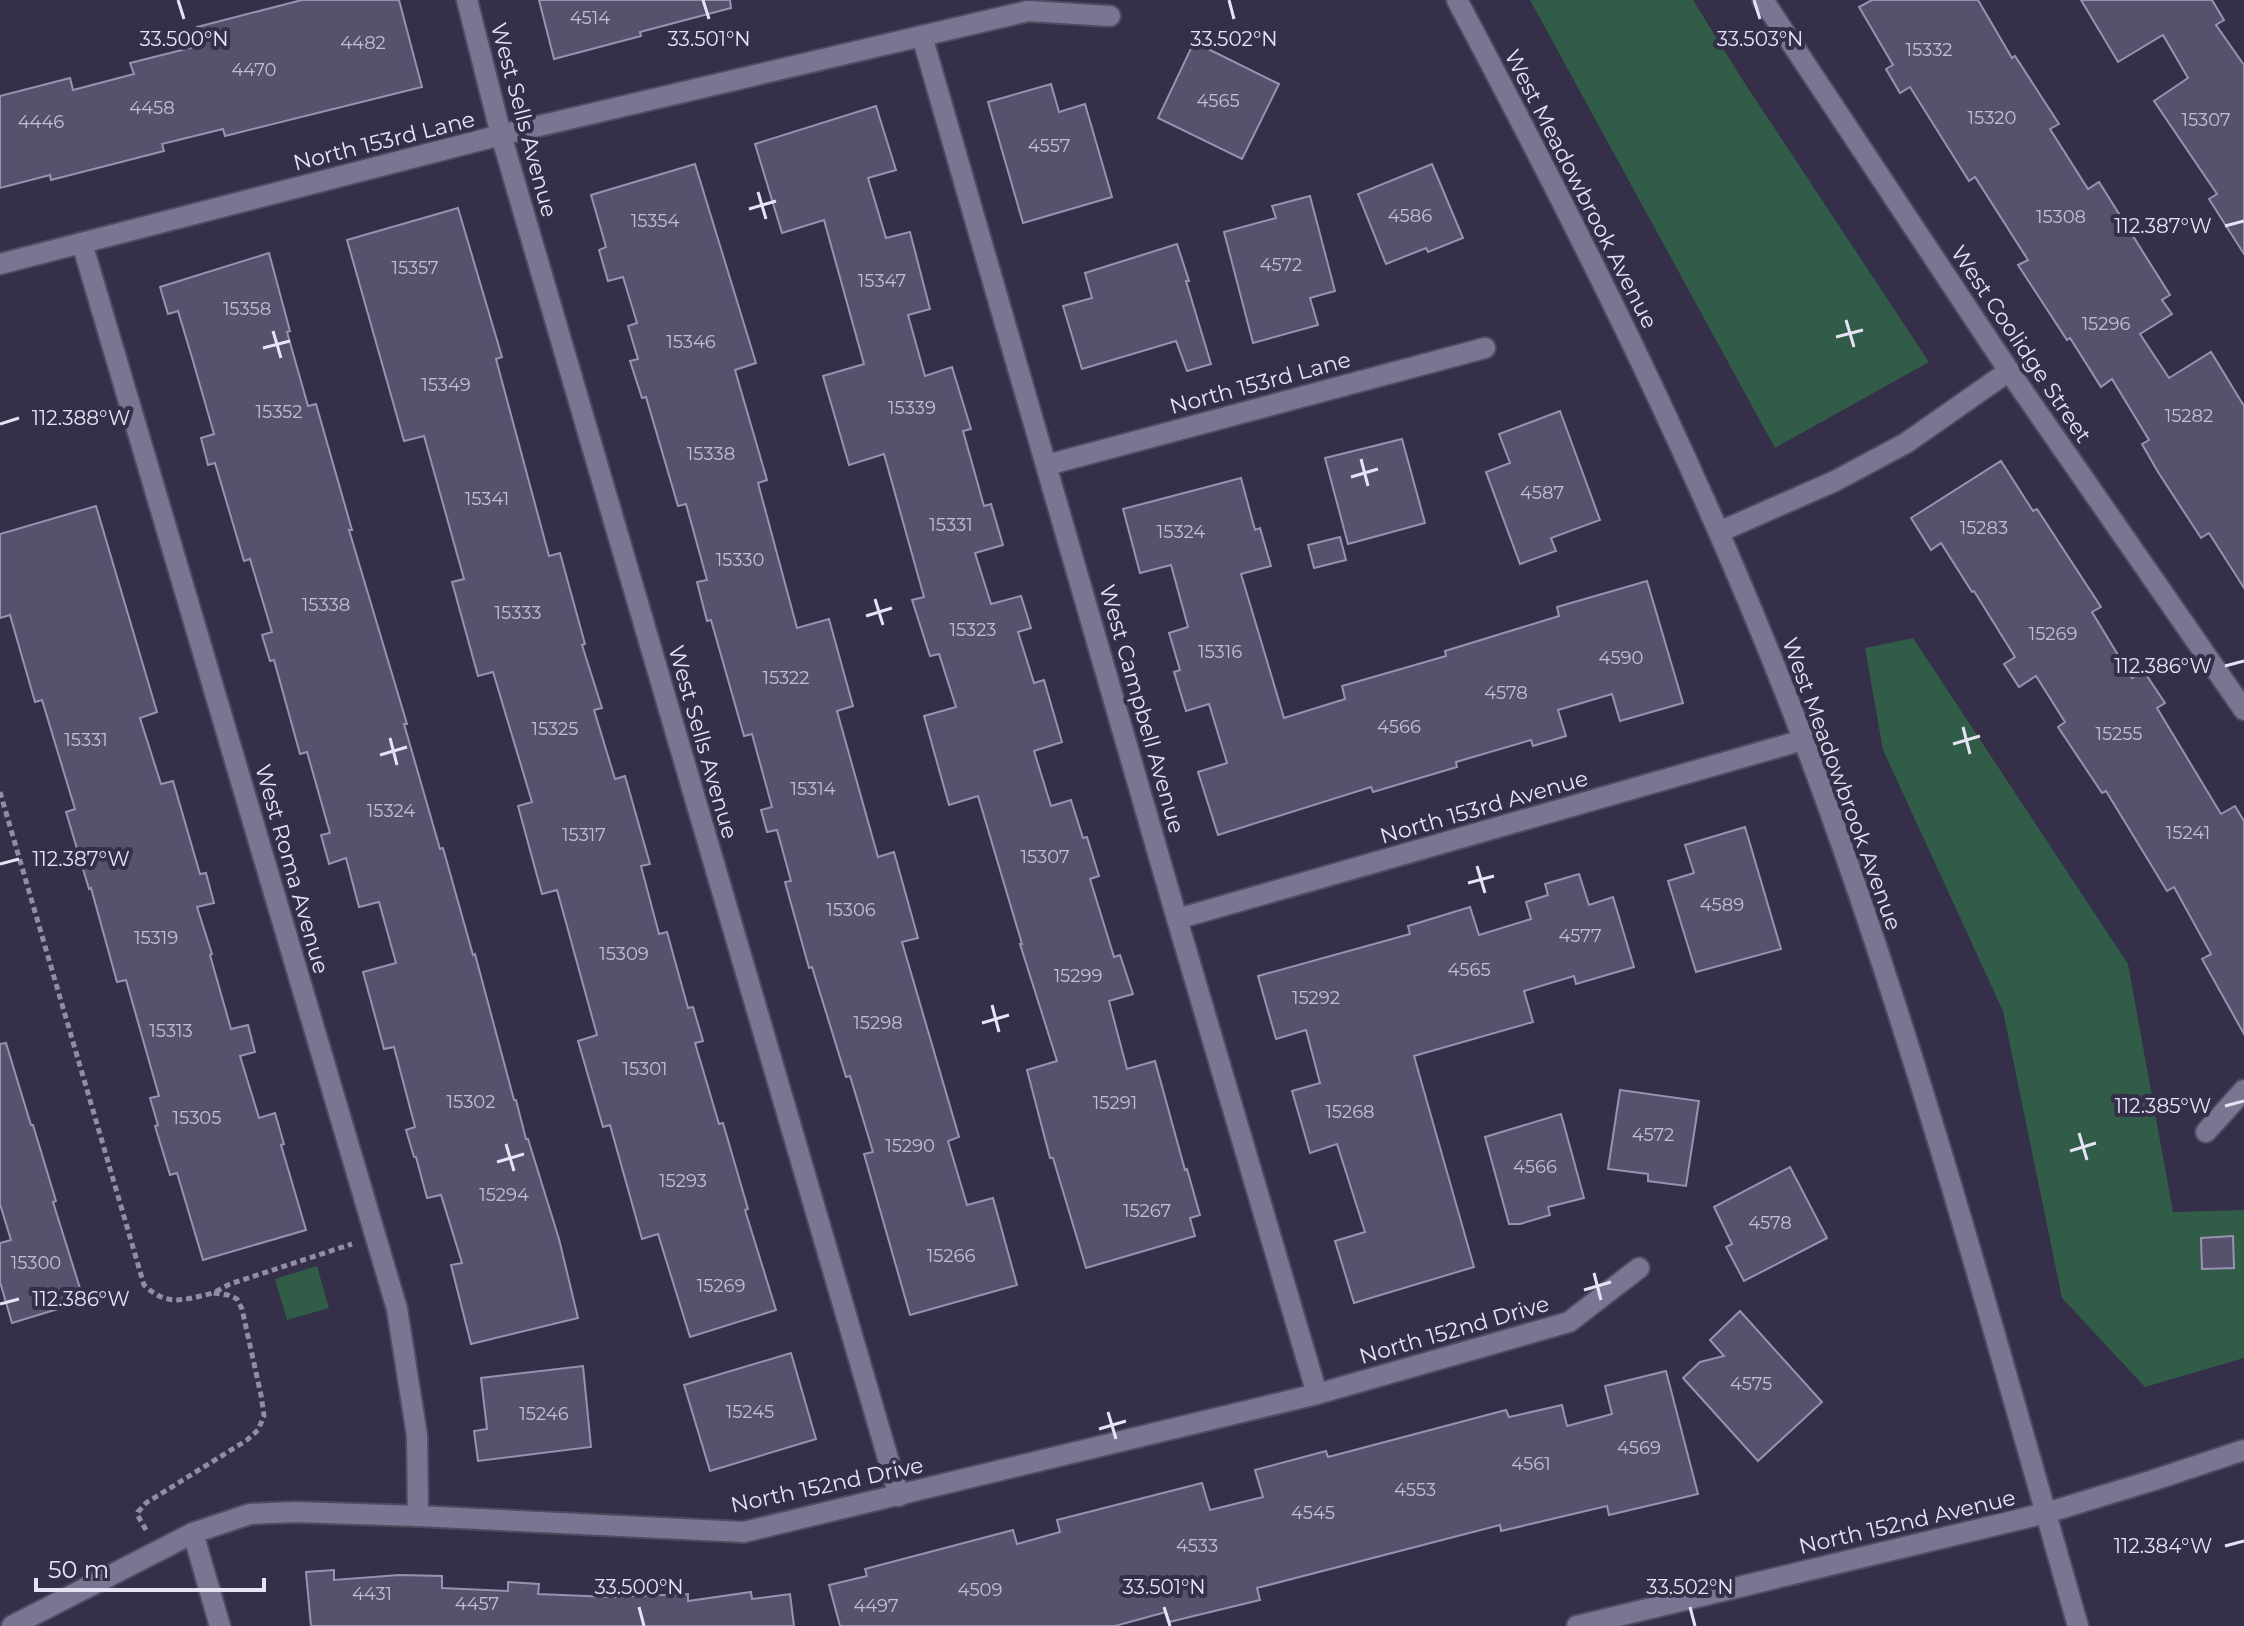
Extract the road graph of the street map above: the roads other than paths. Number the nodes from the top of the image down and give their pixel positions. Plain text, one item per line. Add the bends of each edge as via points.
1 (467, 0) edge
2 (1457, 0) edge
3 (1763, 0) edge
4 (1110, 16) dead end
5 (922, 36) junction
6 (501, 135) junction
7 (82, 243) junction
8 (0, 264) edge
9 (1485, 348) dead end
10 (2009, 371) junction
11 (1047, 465) junction
12 (1719, 532) junction
13 (2244, 710) edge
14 (1803, 740) junction
15 (1177, 919) junction
16 (2244, 1090) edge
17 (2206, 1132) dead end
18 (1639, 1268) dead end
19 (1317, 1394) junction
20 (2244, 1450) edge
21 (899, 1496) junction
22 (2046, 1513) junction
23 (418, 1516) junction
24 (193, 1533) junction
25 (0, 1612) edge
26 (9, 1626) edge
27 (220, 1626) edge
28 (1577, 1626) edge
29 (2078, 1626) edge

1 - 6 street, West Sells Avenue
2 - 12 street, West Meadowbrook Avenue via 1561,197
3 - 10 street, West Coolidge Street
4 - 5 street, North 153rd Lane via 1028,11
5 - 6 street, North 153rd Lane
5 - 11 street, West Campbell Avenue
6 - 7 street, North 153rd Lane
6 - 21 street, West Sells Avenue
7 - 8 street, North 153rd Lane
7 - 23 street, West Roma Avenue via 397,1309 417,1436
9 - 11 street, North 153rd Lane
10 - 12 street via 1906,443
10 - 13 street, West Coolidge Street
11 - 15 street, West Campbell Avenue
12 - 14 street, West Meadowbrook Avenue
14 - 15 street, North 153rd Avenue
14 - 22 street, West Meadowbrook Avenue via 1916,1067
15 - 19 street, West Campbell Avenue
16 - 17 street
18 - 19 street, North 152nd Drive via 1569,1322
19 - 21 street, North 152nd Drive
20 - 22 street, North 152nd Avenue
21 - 23 street, North 152nd Drive via 744,1532
22 - 28 street, North 152nd Avenue
22 - 29 street, West Meadowbrook Avenue
23 - 24 street, North 152nd Drive via 250,1514
24 - 26 street, North 152nd Drive
24 - 27 street
25 - 26 street

